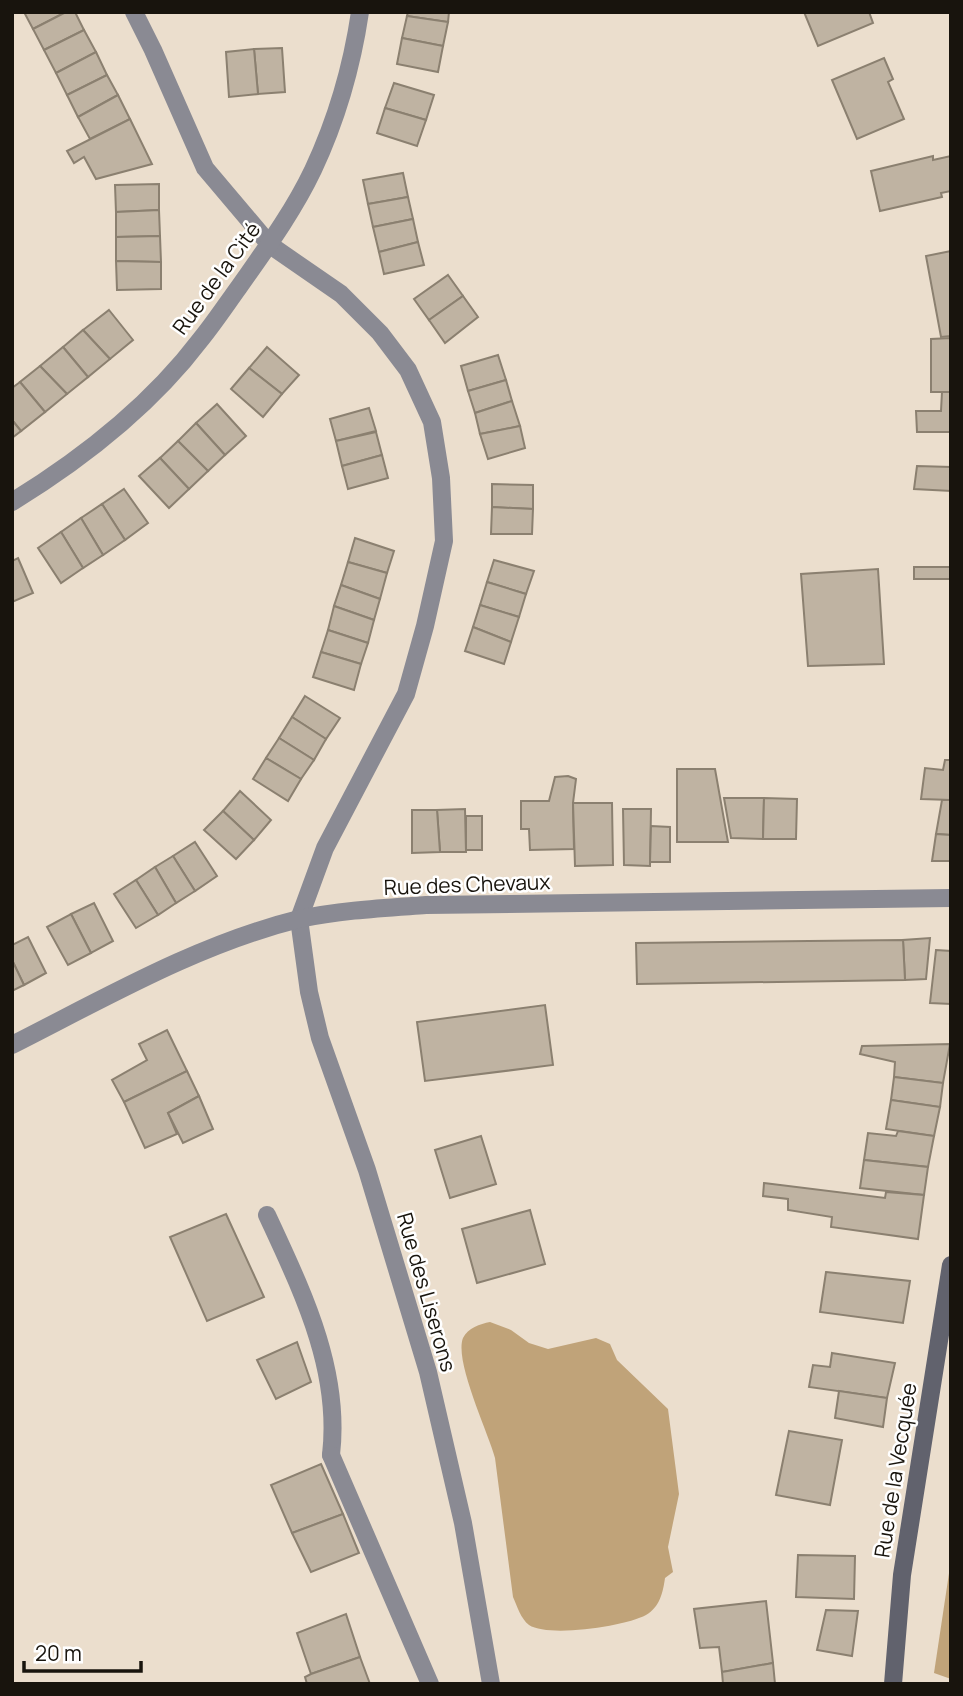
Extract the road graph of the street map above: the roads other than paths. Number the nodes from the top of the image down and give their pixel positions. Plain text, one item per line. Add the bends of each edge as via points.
1 (134, 12) edge
2 (360, 12) edge
3 (270, 245) junction
4 (12, 502) edge
5 (951, 898) edge
6 (299, 919) junction
7 (12, 1045) edge
8 (267, 1215) dead end
9 (951, 1265) edge
10 (430, 1684) edge
11 (491, 1684) edge
12 (893, 1684) edge

1 - 3 street via 205,168
2 - 3 street, Rue de la Cité via 346,77 326,136 312,172
3 - 4 street, Rue de la Cité via 165,381 103,438
3 - 6 street via 341,294 408,370 432,422 444,541 406,694 325,848
5 - 6 street, Rue des Chevaux via 426,905
6 - 7 street, Rue des Chevaux via 154,973
6 - 11 street, Rue des Liserons via 320,1038 367,1170 428,1373 463,1524
8 - 10 street via 317,1332 332,1402 331,1455
9 - 12 main road, Rue de la Vecquée via 902,1575

